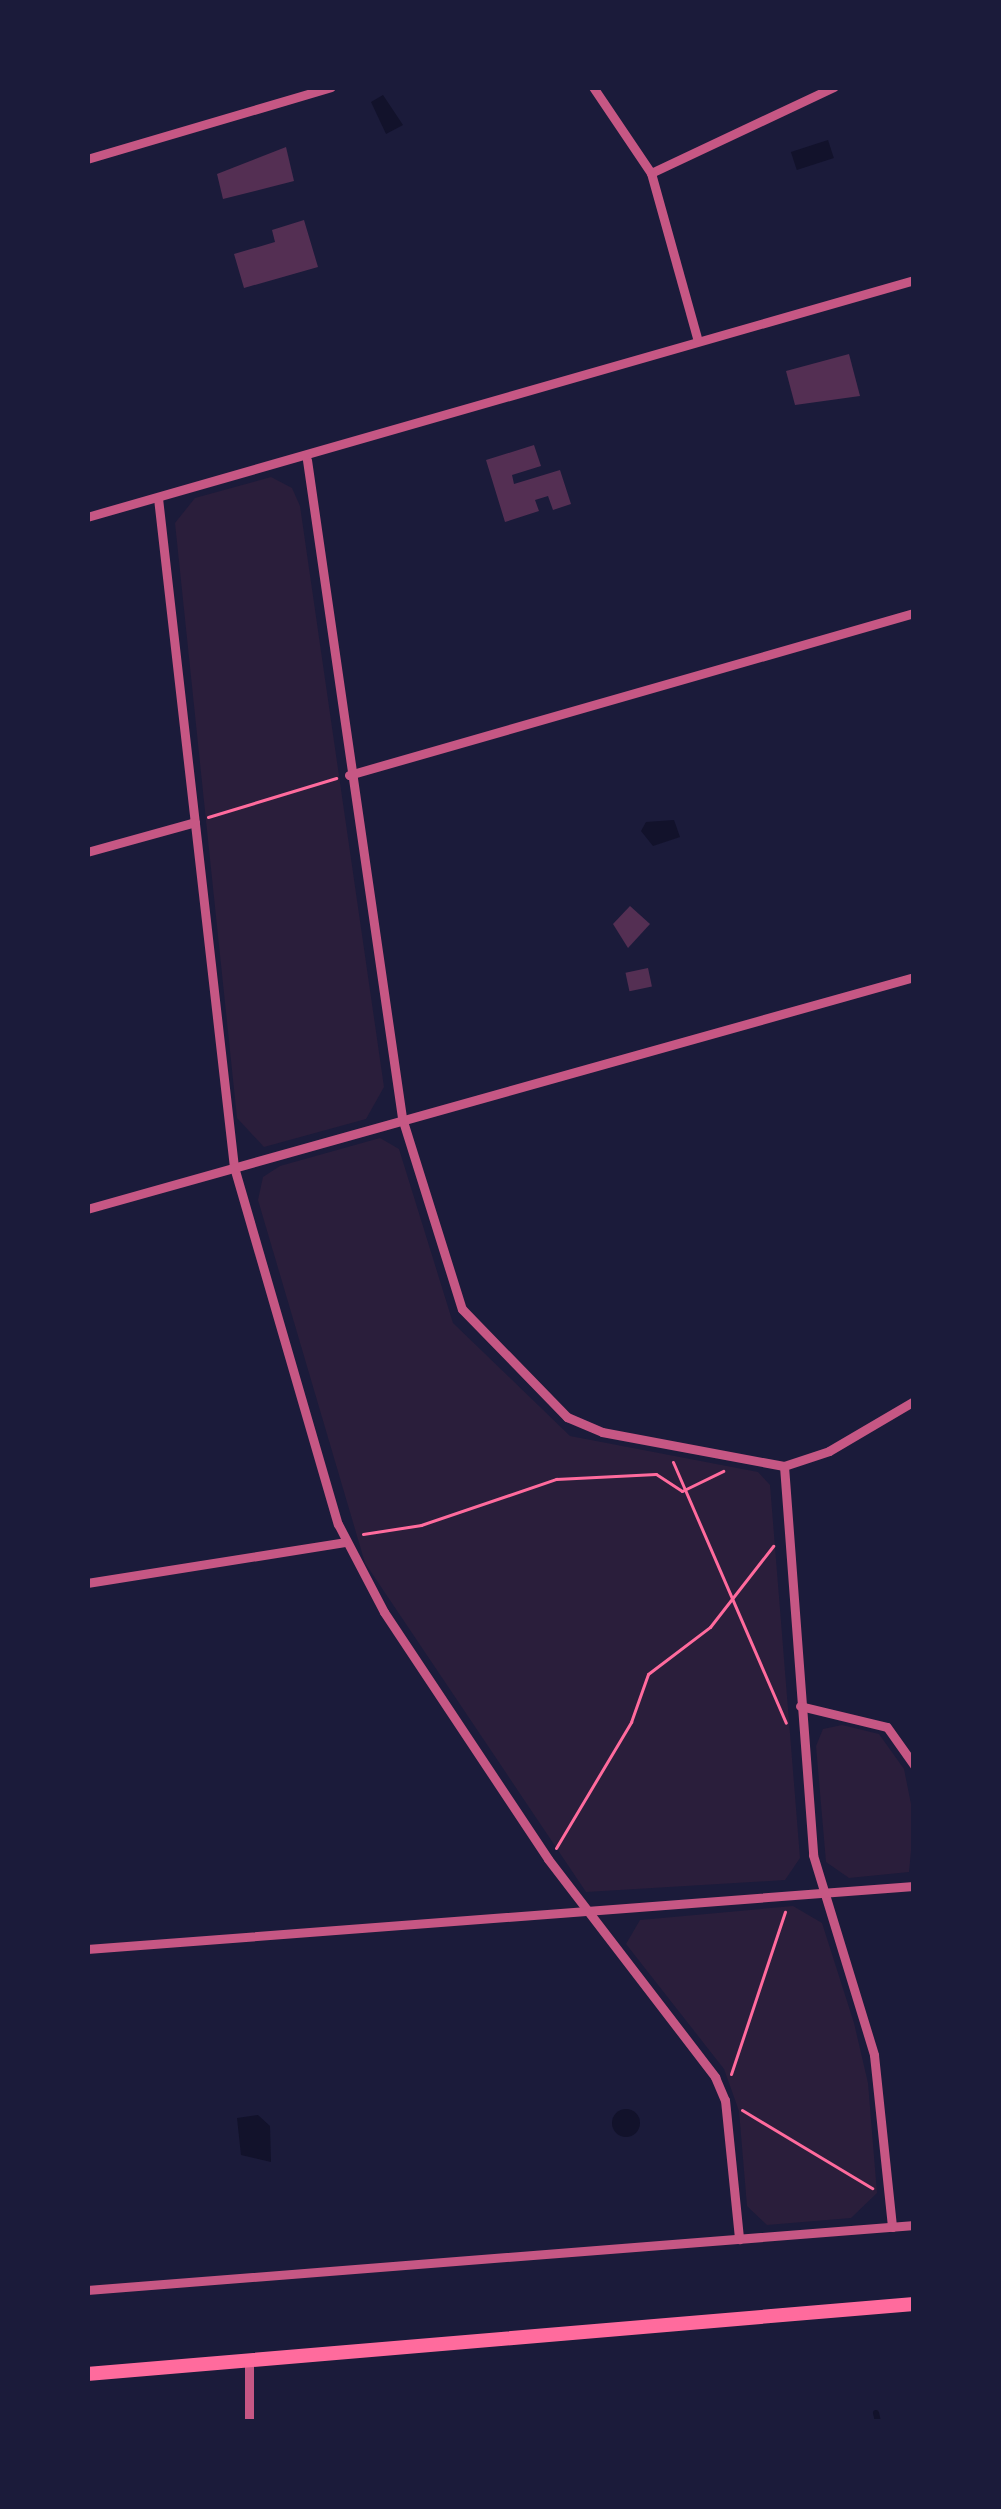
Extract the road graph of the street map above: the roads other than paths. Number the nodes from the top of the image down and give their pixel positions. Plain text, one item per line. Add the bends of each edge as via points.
1 (331, 87) edge
2 (592, 87) edge
3 (833, 87) edge
4 (87, 159) edge
5 (651, 172) junction
6 (914, 280) edge
7 (698, 340) junction
8 (307, 460) junction
9 (158, 498) junction
10 (87, 517) edge
11 (914, 614) edge
12 (349, 775) junction
13 (195, 822) junction
14 (87, 852) edge
15 (914, 976) edge
16 (402, 1118) junction
17 (234, 1167) junction
18 (87, 1209) edge
19 (914, 1401) edge
20 (784, 1466) junction
21 (345, 1542) junction
22 (87, 1583) edge
23 (800, 1706) junction
24 (914, 1765) edge
25 (914, 1886) edge
26 (820, 1890) junction
27 (587, 1912) junction
28 (87, 1949) edge
29 (914, 2225) edge
30 (892, 2227) junction
31 (739, 2240) junction
32 (87, 2290) edge
33 (914, 2304) edge
34 (249, 2365) junction
35 (87, 2374) edge
36 (249, 2422) edge

1 - 4 street
2 - 5 street
3 - 5 street
5 - 7 street
6 - 7 street
7 - 8 street
8 - 9 street
8 - 12 street
9 - 10 street
9 - 13 street
11 - 12 street
12 - 16 street
13 - 14 street
13 - 17 street
15 - 16 street
16 - 17 street
16 - 20 street via 448,1277 472,1323 578,1424
17 - 18 street
17 - 21 street
19 - 20 street via 830,1451
20 - 23 street
21 - 22 street
21 - 27 street
23 - 24 street via 876,1721 897,1735
23 - 26 street
25 - 26 street
26 - 27 street
26 - 30 street via 874,2055
27 - 28 street
27 - 31 street via 719,2087
29 - 30 street
30 - 31 street
31 - 32 street
33 - 34 main road
34 - 35 main road
34 - 36 street

